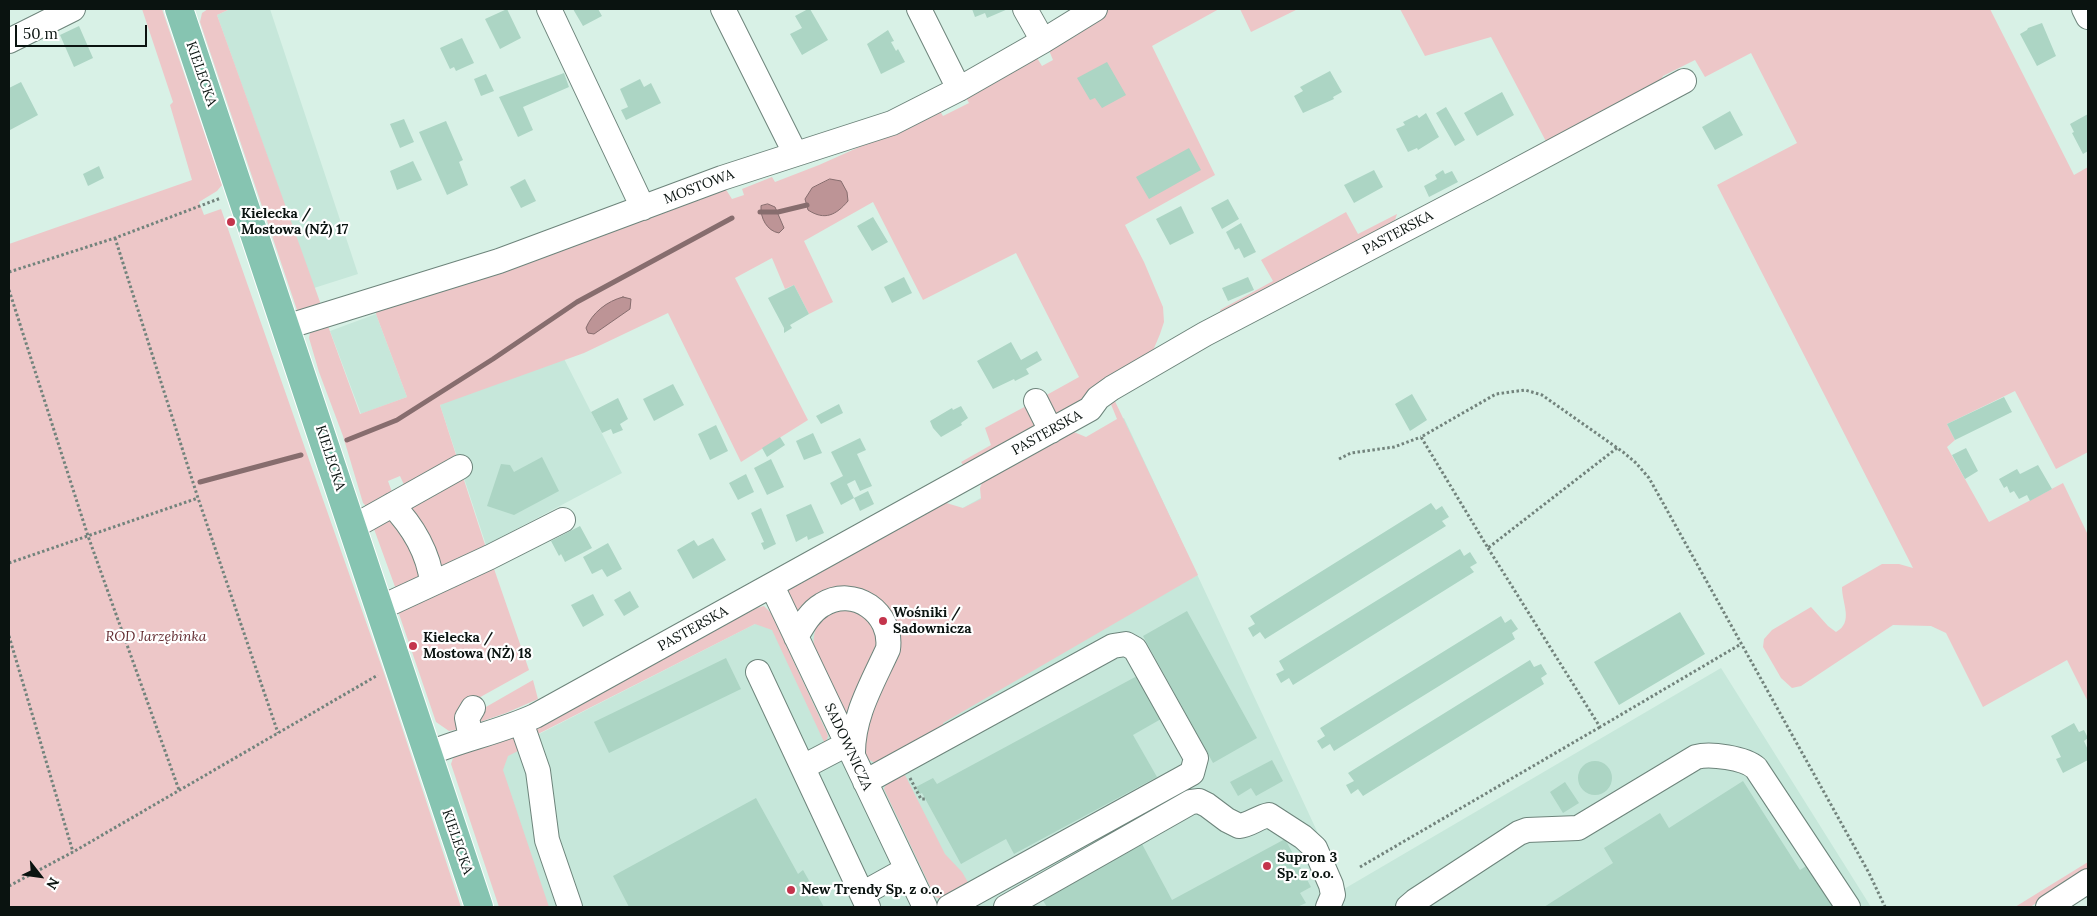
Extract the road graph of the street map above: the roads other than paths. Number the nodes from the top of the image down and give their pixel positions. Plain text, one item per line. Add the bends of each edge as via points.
1 (73, 9) edge
2 (179, 9) edge
3 (549, 9) edge
4 (723, 9) edge
5 (919, 9) edge
6 (1025, 9) edge
7 (1094, 9) edge
8 (2084, 9) edge
9 (2088, 17) edge
10 (9, 41) edge
11 (1043, 41) junction
12 (1684, 81) dead end
13 (959, 88) junction
14 (795, 153) junction
15 (643, 208) junction
16 (286, 327) junction
17 (1036, 401) dead end
18 (1051, 431) junction
19 (460, 467) dead end
20 (392, 505) junction
21 (563, 520) dead end
22 (353, 527) junction
23 (432, 584) junction
24 (772, 586) junction
25 (380, 608) junction
26 (796, 637) junction
27 (758, 672) dead end
28 (473, 708) dead end
29 (522, 722) junction
30 (470, 738) junction
31 (850, 751) junction
32 (427, 754) junction
33 (802, 767) junction
34 (865, 782) junction
35 (906, 869) junction
36 (2088, 882) edge
37 (865, 901) edge
38 (480, 907) edge
39 (570, 907) edge
40 (925, 907) edge
41 (950, 907) edge
42 (1006, 907) edge
43 (1328, 907) edge
44 (1408, 907) edge
45 (1848, 907) edge
46 (2048, 907) edge

1 - 10 street
2 - 16 main road, KIELECKA
3 - 15 street
4 - 14 street
5 - 13 street
6 - 11 street
7 - 11 street, MOSTOWA
8 - 9 street
11 - 13 street, MOSTOWA
12 - 18 street, PASTERSKA via 1205,334 1112,388 1090,409
13 - 14 street, MOSTOWA via 892,123
14 - 15 street, MOSTOWA
15 - 16 street, MOSTOWA via 499,261
16 - 22 main road, KIELECKA
17 - 18 street
18 - 24 street, PASTERSKA
19 - 20 street
20 - 22 street
20 - 23 street via 412,527
21 - 23 street
22 - 25 main road, KIELECKA
23 - 25 street
24 - 26 street, SADOWNICZA
24 - 29 street, PASTERSKA
25 - 32 main road, KIELECKA
26 - 31 street, SADOWNICZA
26 - 31 street via 804,623 822,605 840,598 860,600 877,612 887,628 888,649 857,719
27 - 33 street
28 - 30 street via 467,718
29 - 30 street, PASTERSKA
29 - 39 street via 538,770 547,840
30 - 32 street, PASTERSKA
31 - 33 street
31 - 34 street, SADOWNICZA
32 - 38 main road, KIELECKA
33 - 37 street
34 - 35 street, SADOWNICZA
34 - 41 street via 1113,646 1126,644 1135,649 1196,758 1192,773
35 - 37 street
35 - 40 street, SADOWNICZA
36 - 46 street
42 - 43 street via 1191,802 1199,802 1239,826 1269,815 1308,841 1315,848 1332,885 1333,895
44 - 45 street via 1519,833 1578,828 1696,757 1707,755 1746,761 1756,768

